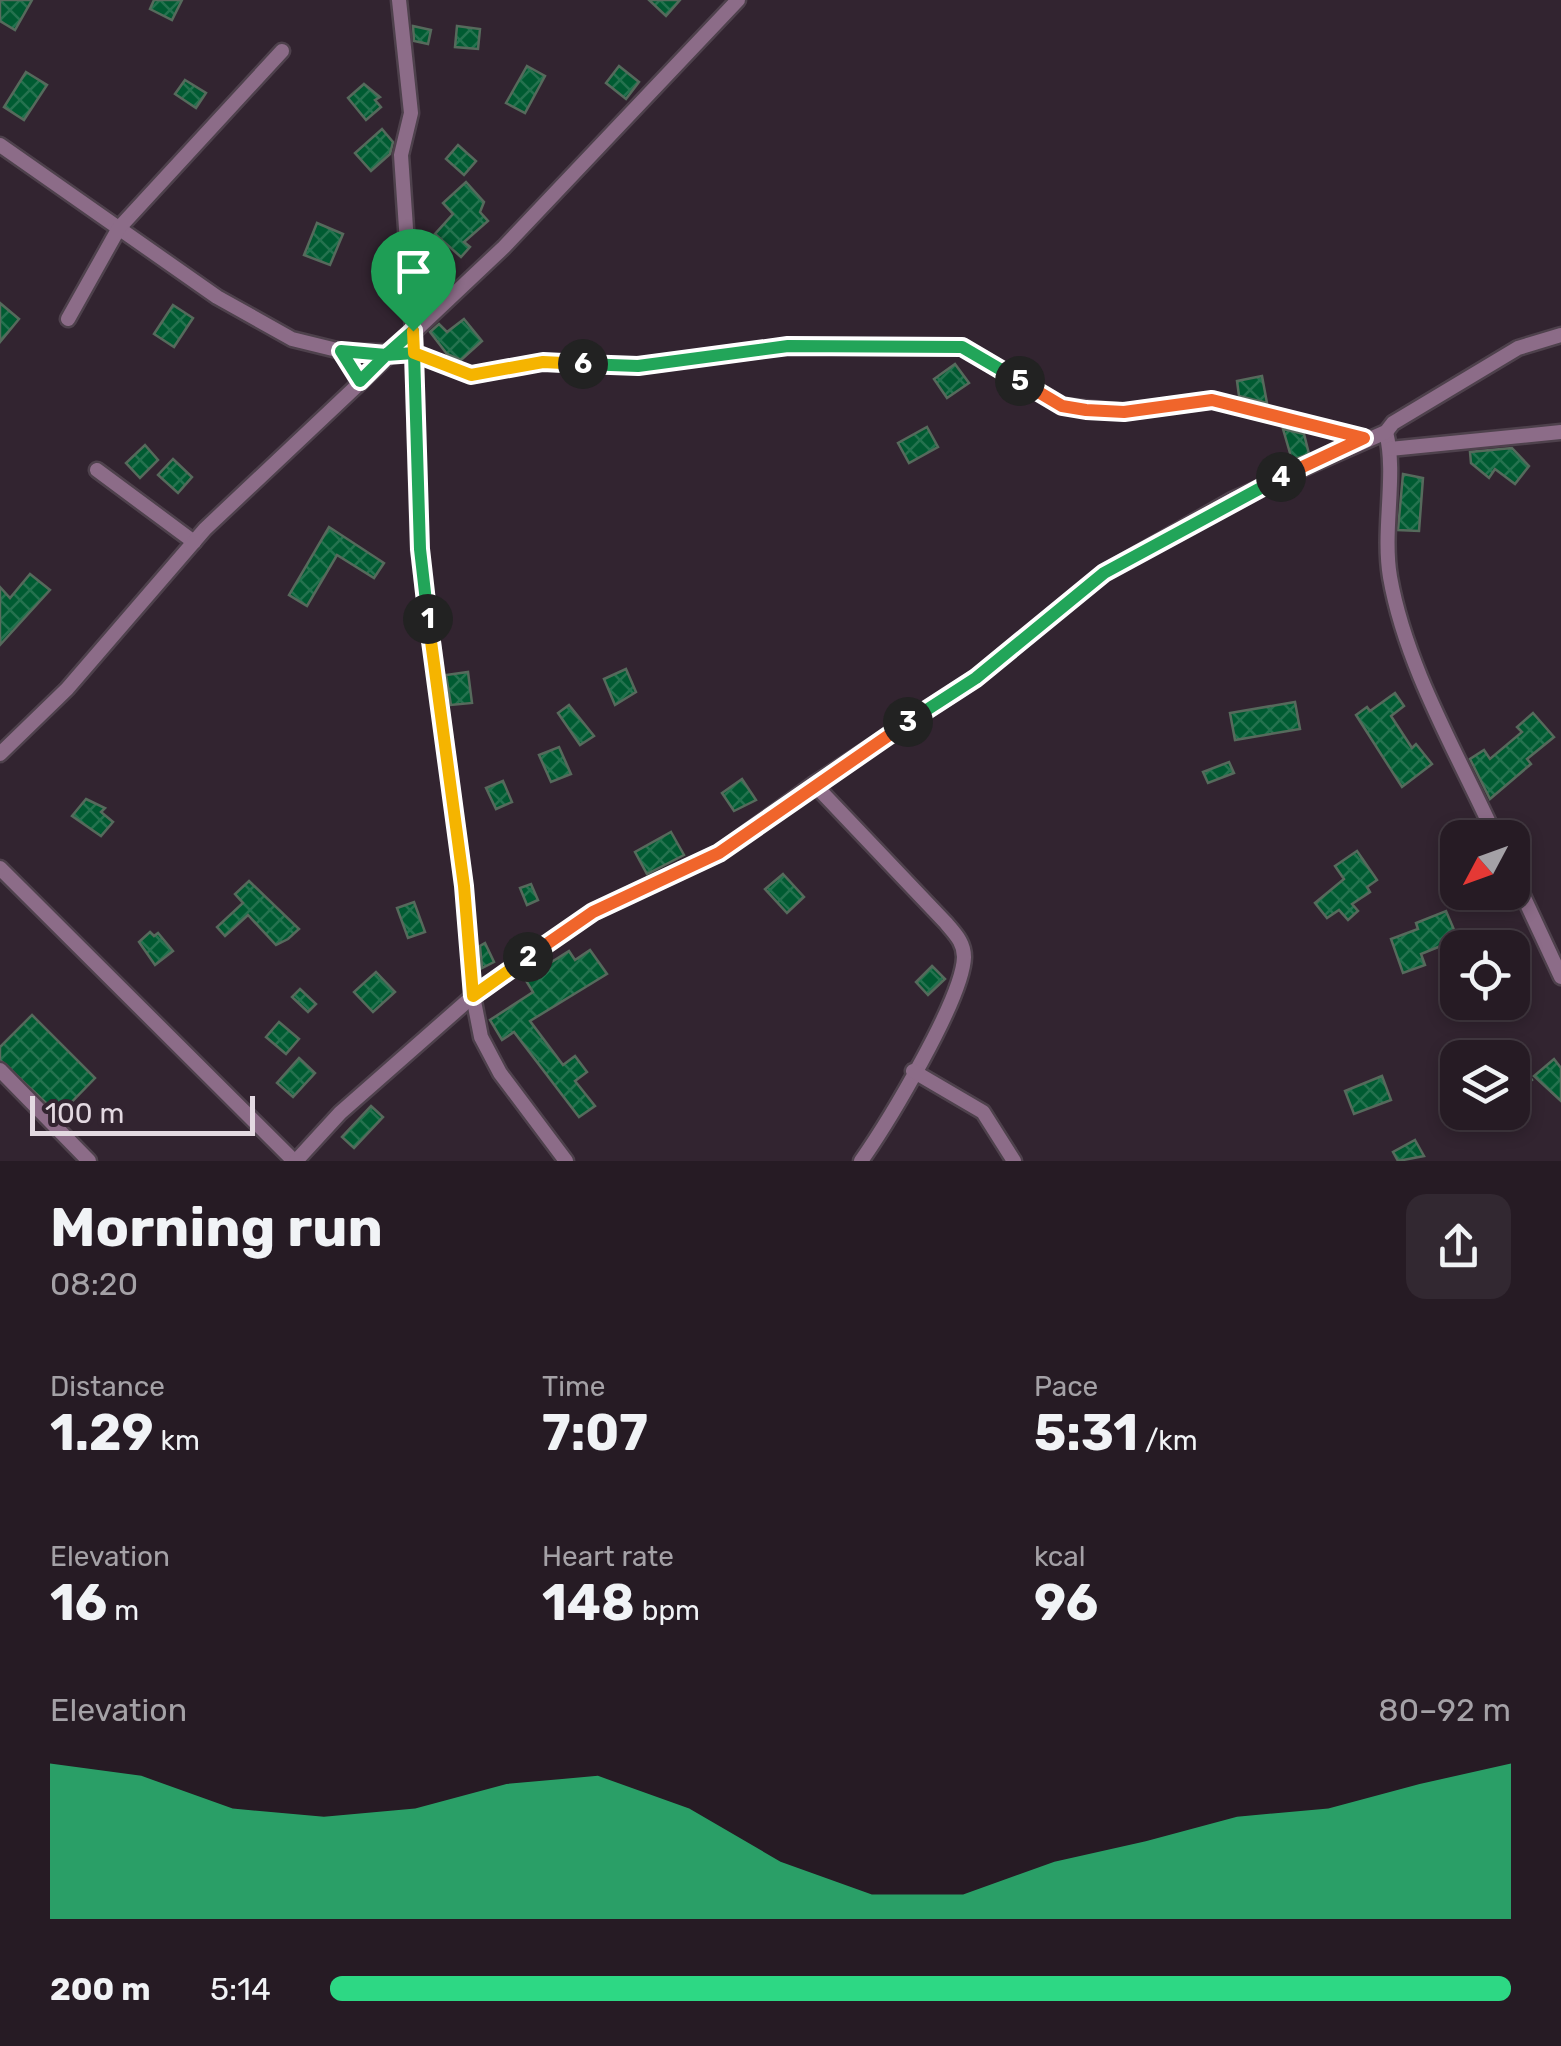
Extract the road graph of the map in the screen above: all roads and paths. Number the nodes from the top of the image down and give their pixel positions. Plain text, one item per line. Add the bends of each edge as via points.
1 (399, 0) edge
2 (738, 0) edge
3 (282, 52) dead end
4 (0, 145) edge
5 (119, 228) junction
6 (68, 319) dead end
7 (413, 331) junction
8 (1561, 336) edge
9 (341, 351) junction
10 (414, 353) junction
11 (386, 355) junction
12 (360, 381) junction
13 (1386, 432) junction
14 (1561, 432) edge
15 (1364, 438) junction
16 (1390, 449) junction
17 (97, 470) dead end
18 (194, 542) junction
19 (2, 747) edge
20 (814, 784) junction
21 (1488, 820) edge
22 (0, 868) edge
23 (1530, 910) edge
24 (1561, 976) edge
25 (473, 996) junction
26 (0, 1070) edge
27 (913, 1070) junction
28 (89, 1161) edge
29 (295, 1161) edge
30 (566, 1161) edge
31 (861, 1161) edge
32 (1014, 1161) edge

1 - 7 street via 411,113 400,155
2 - 7 street via 504,248
3 - 5 street
4 - 5 street
5 - 6 street
5 - 9 street via 292,339
7 - 10 street
7 - 11 street
8 - 13 street via 1518,348
9 - 11 street
9 - 12 street
10 - 11 street
10 - 15 street via 471,375 543,362 638,366 788,346 962,347 1062,406 1124,412 1212,400
10 - 25 street via 420,549
11 - 12 street
12 - 18 street
13 - 15 street
13 - 16 street
14 - 16 street
15 - 20 street via 1232,500 1104,573 976,678
16 - 21 street via 1385,515 1404,638
17 - 18 street
18 - 19 street via 67,690
20 - 25 street via 719,853 593,912
20 - 27 street via 961,941 964,959 948,1008
22 - 29 street
23 - 24 street
25 - 29 street
25 - 30 street via 481,1038 500,1073
26 - 28 street
27 - 31 street
27 - 32 street via 984,1112

